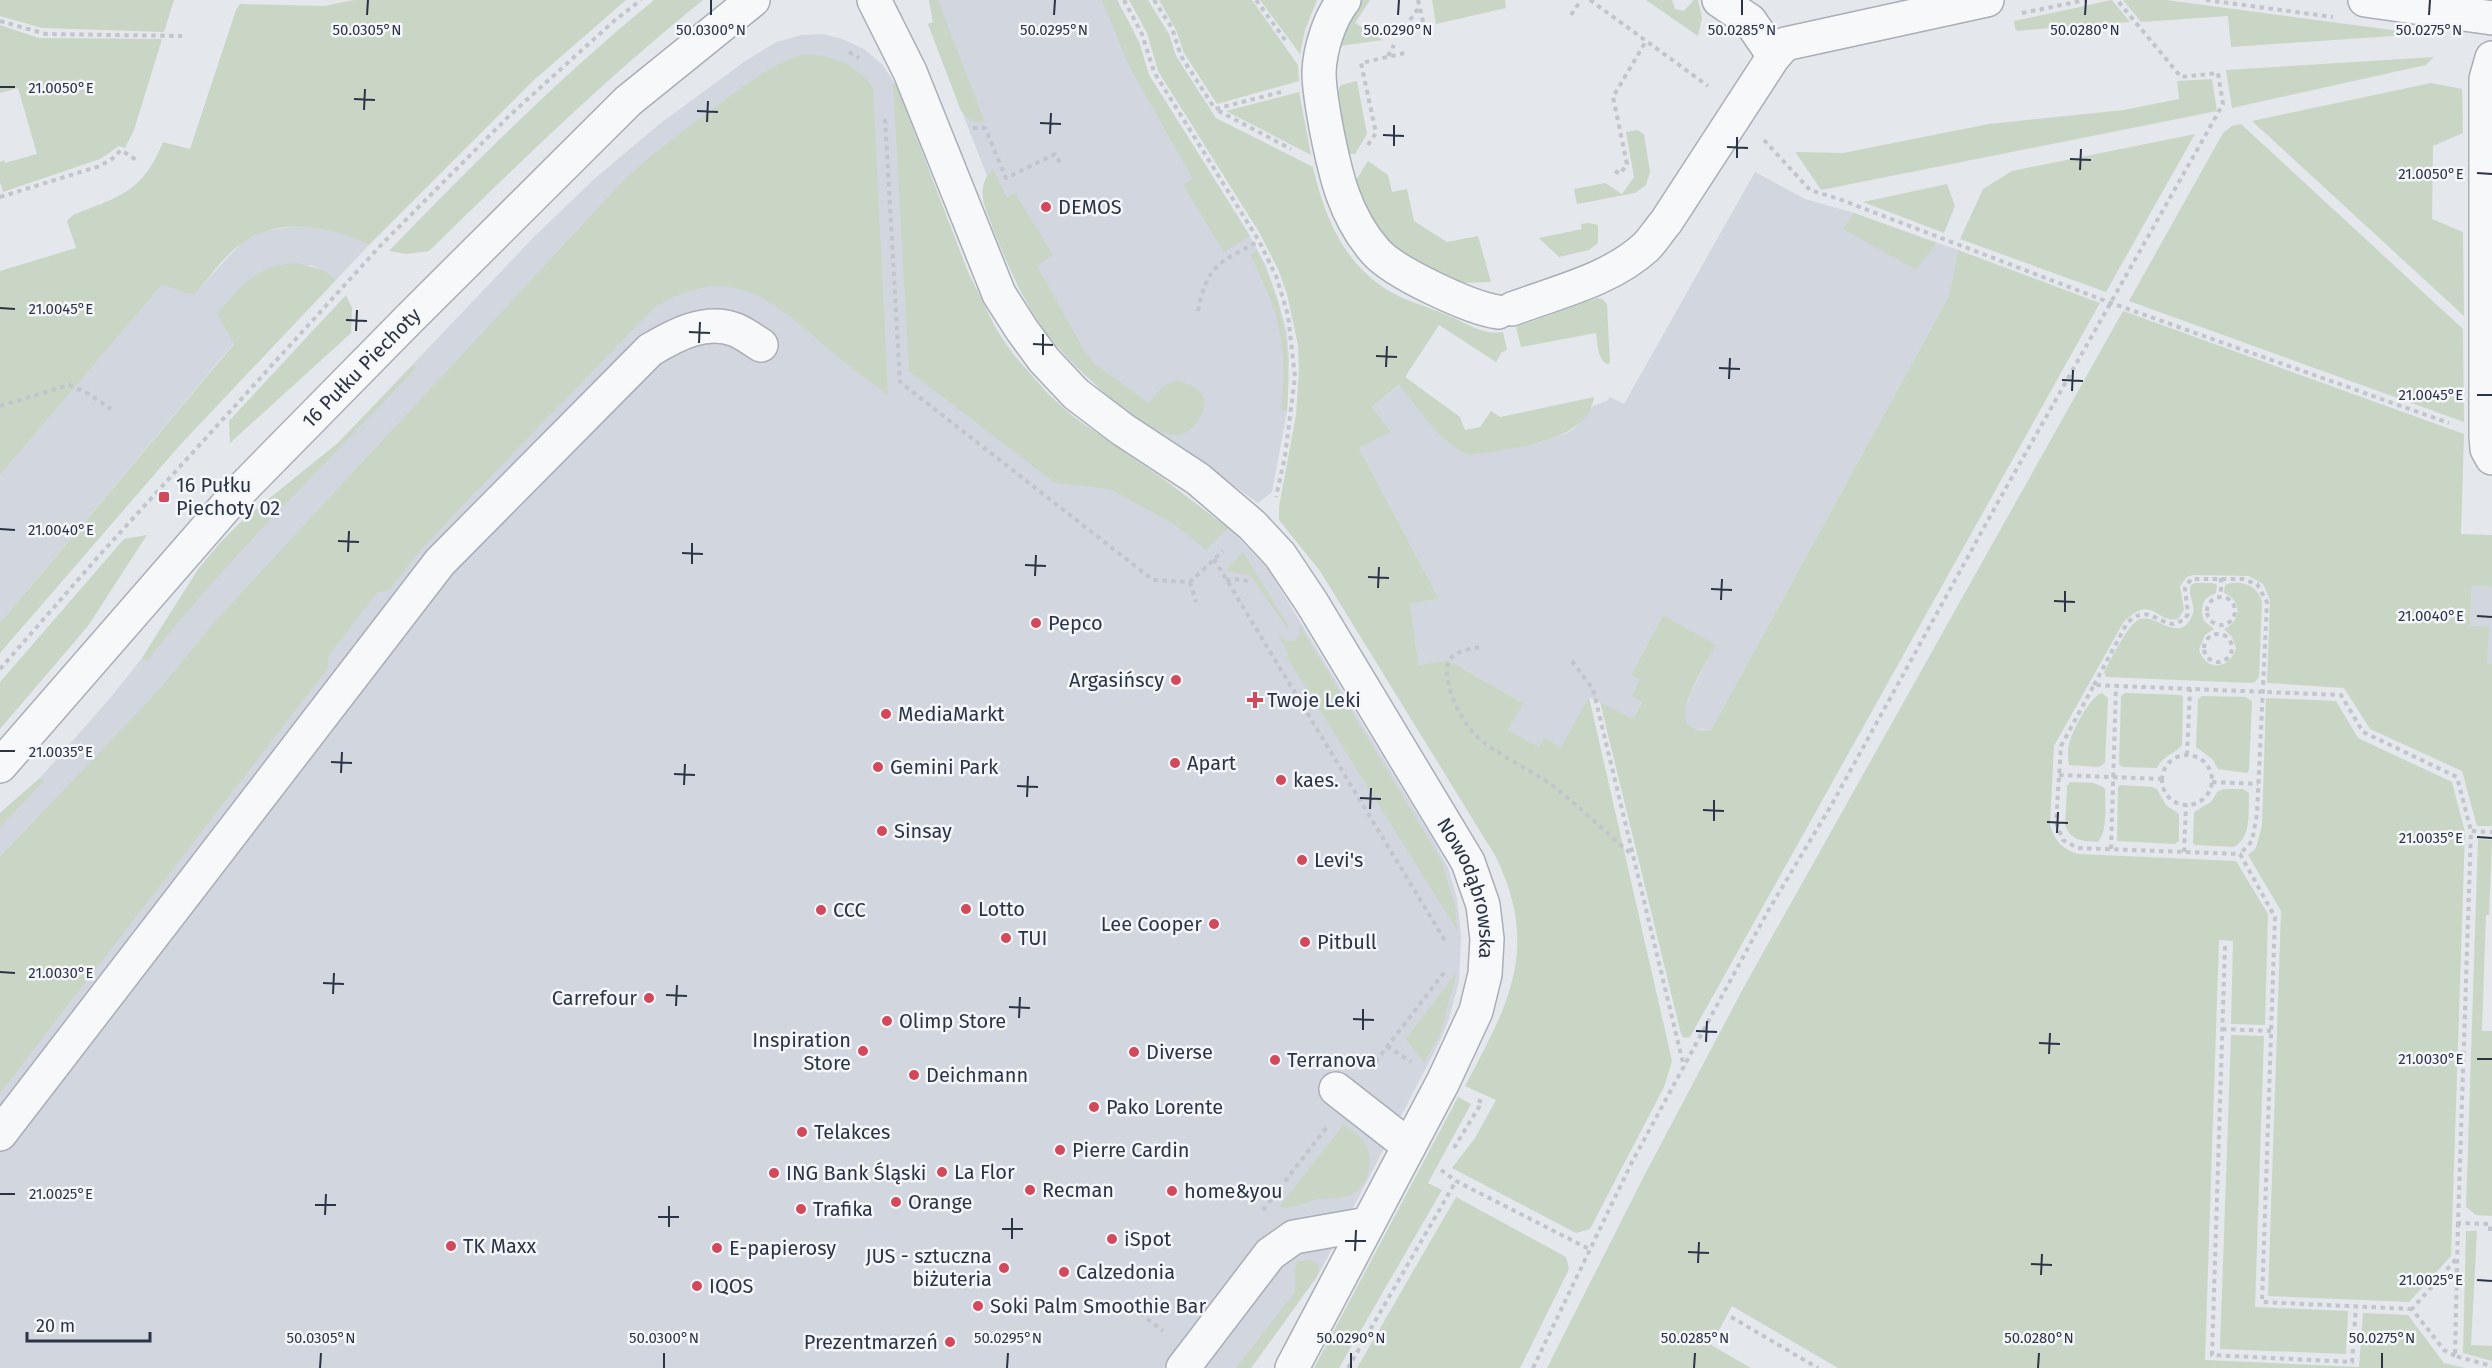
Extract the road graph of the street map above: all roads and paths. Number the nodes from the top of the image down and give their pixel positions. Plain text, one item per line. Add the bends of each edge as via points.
1 (642, 0) edge
2 (753, 0) edge
3 (874, 0) edge
4 (1124, 0) edge
5 (1154, 0) edge
6 (1256, 0) edge
7 (1344, 0) edge
8 (1418, 0) edge
9 (1581, 0) edge
10 (1590, 0) edge
11 (1719, 0) edge
12 (1987, 0) edge
13 (2086, 0) edge
14 (2117, 0) edge
15 (2365, 0) edge
16 (1420, 6) junction
17 (1571, 15) dead end
18 (2016, 15) dead end
19 (2492, 18) edge
20 (1410, 20) dead end
21 (0, 21) edge
22 (1424, 26) dead end
23 (182, 36) dead end
24 (1646, 41) junction
25 (1394, 45) dead end
26 (1290, 47) dead end
27 (849, 52) dead end
28 (1388, 56) dead end
29 (1774, 56) junction
30 (2492, 58) edge
31 (865, 61) dead end
32 (1215, 109) dead end
33 (1739, 109) junction
34 (885, 112) dead end
35 (969, 127) dead end
36 (138, 161) dead end
37 (1062, 166) dead end
38 (1615, 171) dead end
39 (0, 197) edge
40 (1259, 240) junction
41 (2111, 303) junction
42 (1198, 311) dead end
43 (761, 345) dead end
44 (0, 406) edge
45 (111, 408) dead end
46 (2489, 447) edge
47 (1252, 525) junction
48 (1214, 560) junction
49 (2221, 578) junction
50 (1190, 582) junction
51 (2221, 596) junction
52 (1196, 602) dead end
53 (2219, 625) junction
54 (2218, 633) junction
55 (1479, 647) dead end
56 (1572, 661) dead end
57 (0, 669) edge
58 (2094, 685) junction
59 (2116, 686) junction
60 (2190, 689) junction
61 (2264, 692) junction
62 (2187, 755) junction
63 (0, 766) edge
64 (2059, 775) junction
65 (2113, 777) junction
66 (2162, 778) junction
67 (2212, 782) junction
68 (2258, 784) junction
69 (2186, 805) junction
70 (2471, 831) junction
71 (2492, 832) edge
72 (2110, 849) junction
73 (2184, 852) junction
74 (1631, 854) junction
75 (2240, 856) junction
76 (2225, 946) dead end
77 (1449, 947) dead end
78 (1448, 966) dead end
79 (2222, 1029) junction
80 (2271, 1031) junction
81 (1684, 1067) junction
82 (1342, 1094) junction
83 (1482, 1102) dead end
84 (0, 1134) edge
85 (1409, 1146) junction
86 (1453, 1151) dead end
87 (1447, 1161) dead end
88 (1456, 1181) junction
89 (1261, 1212) dead end
90 (2458, 1223) junction
91 (1368, 1224) junction
92 (2490, 1231) dead end
93 (1591, 1250) junction
94 (2458, 1257) junction
95 (2356, 1306) junction
96 (2412, 1309) junction
97 (1140, 1313) dead end
98 (1731, 1317) dead end
99 (1167, 1335) dead end
100 (2455, 1356) junction
101 (2492, 1366) edge
102 (1183, 1368) edge
103 (1292, 1368) edge
104 (1348, 1368) edge
105 (1533, 1368) edge
106 (1818, 1368) edge

1 - 57 path via 509,116 381,245
2 - 63 street, 16 Pułku Piechoty via 628,101 243,488
3 - 47 street, Nowodąbrowska via 910,72 999,294 1022,330 1076,394 1198,479
4 - 40 path via 1143,34 1154,72
5 - 32 path via 1172,28 1181,56
6 - 26 path
7 - 33 street via 1328,28 1319,71 1335,176 1347,209 1377,254 1401,272 1479,308 1505,310 1626,263 1647,246 1666,222
8 - 16 path
9 - 17 path
10 - 24 path
11 - 29 street via 1750,21
12 - 29 street via 1785,44
13 - 18 path
14 - 41 path via 2181,77 2218,73 2223,104
15 - 19 street
16 - 20 path
16 - 22 path
21 - 23 path via 46,34
24 - 33 path
24 - 38 path via 1613,97 1627,164 1620,174
25 - 28 path
27 - 31 path
29 - 33 street
30 - 46 street via 2486,79
33 - 41 path via 1751,118 1764,141 1810,190
34 - 50 path via 900,382 1153,580
35 - 37 path via 985,128 1006,178 1055,154
36 - 39 path via 121,150 100,166
40 - 42 path via 1216,265
40 - 47 path via 1288,315 1295,377 1275,503
41 - 46 path
41 - 81 path
43 - 84 street via 736,330 705,327 687,331 650,350 440,562
44 - 45 path via 69,385
47 - 48 path
47 - 85 street, Nowodąbrowska via 1280,555 1318,613 1462,852 1483,905 1487,939 1485,974 1476,1011
48 - 50 path
48 - 77 path
49 - 51 path
49 - 58 path via 2197,577 2188,582 2188,614 2180,622 2166,622 2151,614 2134,616
49 - 61 path via 2257,584 2267,602
50 - 52 path
51 - 53 path via 2211,601 2206,610 2209,619
51 - 53 path via 2231,601 2235,615
53 - 54 path
54 - 54 path via 2229,638 2232,647 2230,656 2218,662 2206,656 2204,646 2208,638
55 - 74 path via 1452,656 1447,679 1453,698 1475,735 1556,788
56 - 74 path via 1593,689
58 - 59 path
58 - 64 path via 2061,746
59 - 60 path
59 - 65 path
60 - 61 path
60 - 62 path
61 - 68 path
61 - 70 path via 2341,695 2363,732 2457,777
62 - 66 path via 2173,759
62 - 67 path via 2208,765
64 - 65 path
64 - 72 path via 2056,823 2063,840 2078,848
65 - 66 path
65 - 72 path
66 - 69 path via 2166,795
67 - 68 path
67 - 69 path via 2205,798
68 - 75 path via 2252,841
69 - 73 path
70 - 71 path
70 - 90 path
72 - 73 path
73 - 75 path
74 - 81 path
75 - 80 path via 2275,917
76 - 79 path
78 - 82 path
79 - 80 path
79 - 95 path via 2212,1355 2352,1362
80 - 95 path via 2262,1302
81 - 93 path via 1632,1162
82 - 85 street
82 - 89 path
83 - 86 path
85 - 91 street, Nowodąbrowska
87 - 88 path via 1441,1171
88 - 93 path
88 - 104 path
90 - 92 path via 2490,1224
90 - 94 path
91 - 102 street via 1294,1237 1270,1254
91 - 103 street, Nowodąbrowska
93 - 105 path
94 - 96 path
94 - 100 path
95 - 96 path
96 - 100 path via 2444,1350
97 - 99 path
98 - 106 path
100 - 101 path

